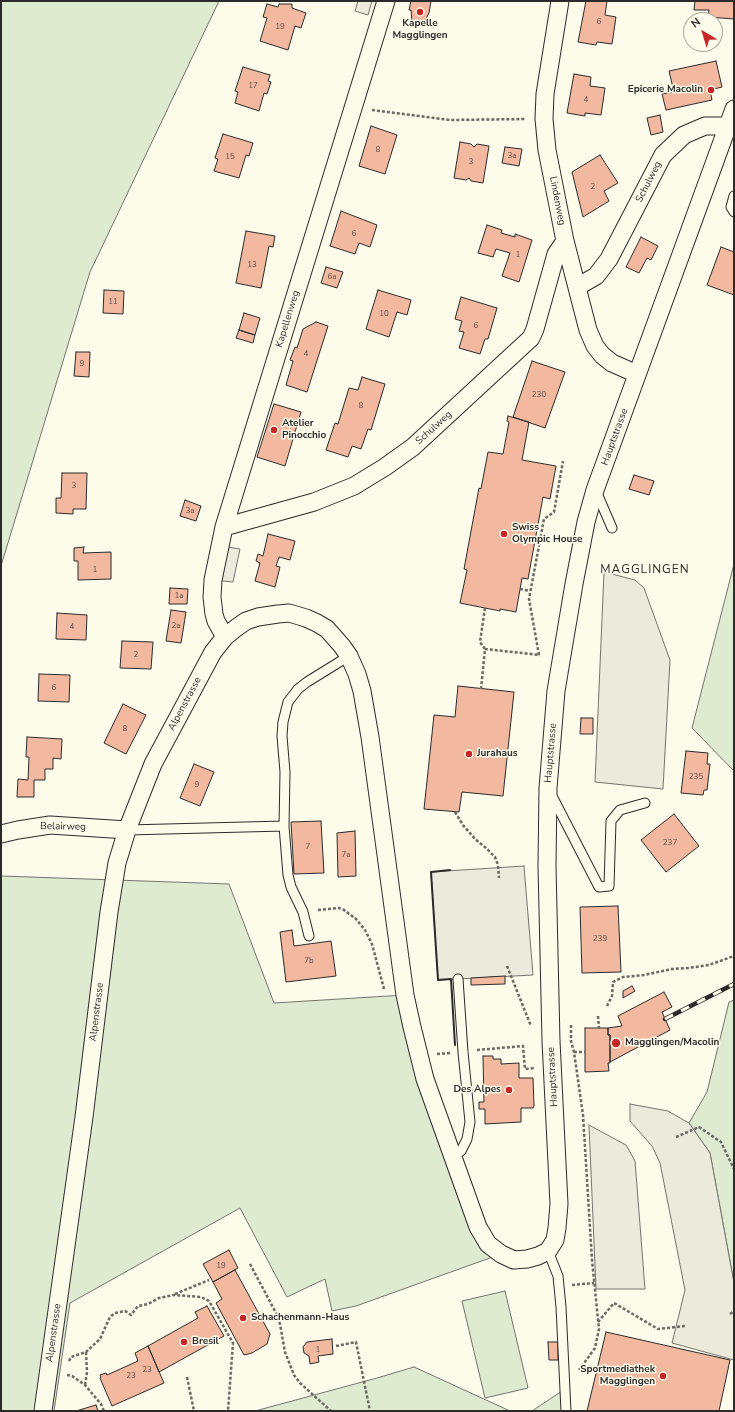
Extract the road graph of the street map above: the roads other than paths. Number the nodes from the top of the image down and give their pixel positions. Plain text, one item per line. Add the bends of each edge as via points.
1 (386, 1) edge
2 (560, 1) edge
3 (734, 109) edge
4 (728, 126) junction
5 (734, 196) edge
6 (734, 212) edge
7 (565, 240) junction
8 (577, 287) junction
9 (637, 374) junction
10 (596, 490) junction
11 (224, 527) junction
12 (612, 528) dead end
13 (225, 637) junction
14 (349, 656) junction
15 (548, 788) junction
16 (645, 803) dead end
17 (284, 826) junction
18 (127, 830) junction
19 (1, 834) edge
20 (309, 936) dead end
21 (458, 979) dead end
22 (452, 1156) junction
23 (548, 1251) junction
24 (43, 1411) edge
25 (566, 1411) edge

1 - 11 street, Kapellenweg
2 - 7 street, Lindenweg via 545,94 544,119 547,150
3 - 4 street, Hauptstrasse
4 - 8 street, Schulweg via 705,126 684,135 663,155 609,259 596,276
4 - 9 street, Hauptstrasse
5 - 6 lane via 731,207
7 - 8 street, Lindenweg
7 - 11 street, Schulweg via 556,254 531,338 413,447 354,486 314,502
8 - 9 street, Lindenweg via 588,330 602,355 612,363
9 - 10 street, Hauptstrasse
10 - 12 lane
10 - 15 street, Hauptstrasse via 586,522 556,691
11 - 13 street, Kapellenweg via 212,597 214,614
13 - 14 street via 252,619 289,613 327,629
13 - 18 street, Alpenstrasse via 213,652 153,764
14 - 17 lane via 307,682 288,702 282,736 285,772
14 - 22 street via 357,674 366,710 412,1028 425,1079
15 - 16 lane via 599,887 609,886 611,822 620,810
15 - 23 street, Hauptstrasse via 551,1041 559,1204 555,1240
17 - 18 lane
17 - 20 lane via 288,875 303,912
18 - 19 street, Belairweg via 50,825
18 - 24 street, Alpenstrasse via 117,863 109,912 84,1117
21 - 22 lane via 470,1122 467,1139 461,1150
22 - 23 street via 478,1227 488,1244 514,1260 527,1260
23 - 25 lane via 558,1276

